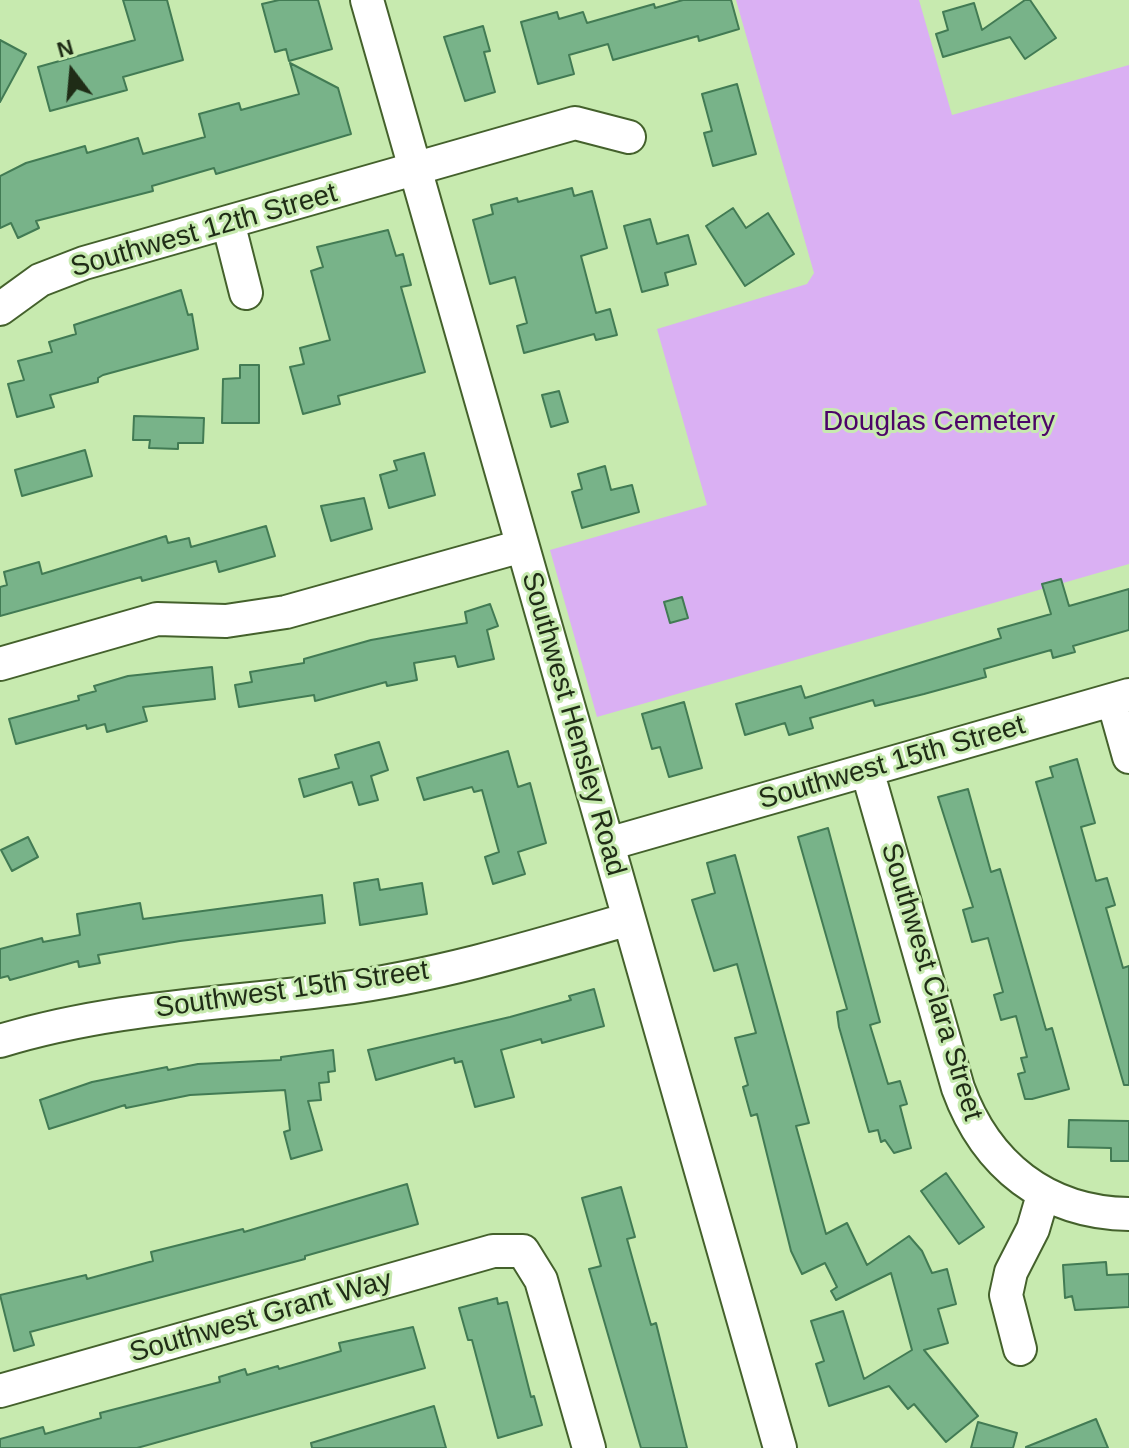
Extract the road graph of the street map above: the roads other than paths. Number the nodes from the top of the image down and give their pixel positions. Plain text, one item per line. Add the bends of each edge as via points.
1 (367, 0) edge
2 (629, 137) dead end
3 (415, 169) junction
4 (228, 222) junction
5 (246, 293) dead end
6 (0, 309) edge
7 (522, 546) junction
8 (0, 664) edge
9 (1121, 698) edge
10 (1129, 757) edge
11 (867, 770) junction
12 (608, 844) junction
13 (629, 919) junction
14 (0, 1041) edge
15 (1043, 1195) junction
16 (1129, 1214) edge
17 (1020, 1349) dead end
18 (0, 1391) edge
19 (589, 1448) edge
20 (780, 1448) edge

1 - 3 street, Southwest Hensley Road
2 - 3 street, Southwest 12th Street via 575,123
3 - 4 street, Southwest 12th Street
3 - 7 street, Southwest Hensley Road
4 - 5 street
4 - 6 street, Southwest 12th Street via 40,280
7 - 8 street via 286,612 226,621 157,619
7 - 12 street, Southwest Hensley Road
9 - 10 street
9 - 11 street, Southwest 15th Street
11 - 12 street, Southwest 15th Street
11 - 15 street, Southwest Clara Street via 967,1113 997,1157
12 - 13 street, Southwest Hensley Road
13 - 14 street, Southwest 15th Street via 419,975 136,1011
13 - 20 street, Southwest Hensley Road
15 - 16 street via 1099,1213
15 - 17 street via 1006,1295
18 - 19 street, Southwest Grant Way via 493,1251 523,1251 541,1280

